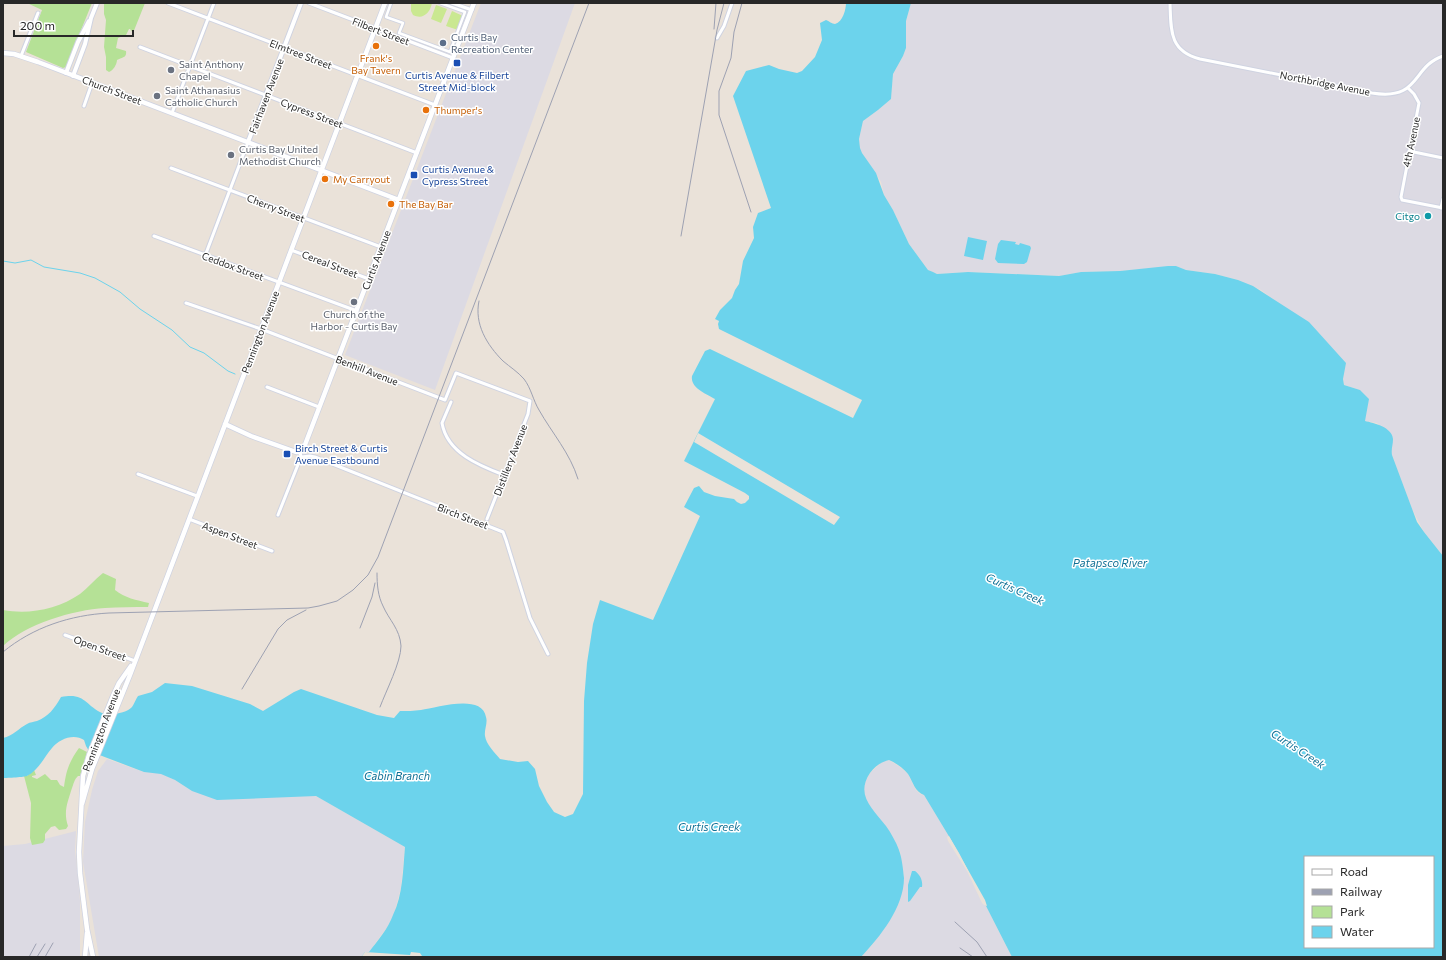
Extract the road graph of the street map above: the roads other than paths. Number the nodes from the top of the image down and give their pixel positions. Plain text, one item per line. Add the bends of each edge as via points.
1 (96, 3) edge
2 (168, 3) edge
3 (214, 3) edge
4 (301, 3) edge
5 (309, 3) edge
6 (385, 3) edge
7 (391, 3) edge
8 (440, 3) edge
9 (452, 3) edge
10 (474, 3) edge
11 (732, 3) edge
12 (1170, 3) edge
13 (472, 10) junction
14 (38, 13) dead end
15 (91, 18) junction
16 (208, 18) junction
17 (376, 28) junction
18 (718, 38) dead end
19 (140, 47) dead end
20 (284, 48) junction
21 (3, 53) edge
22 (21, 56) junction
23 (1443, 56) edge
24 (453, 58) junction
25 (190, 66) junction
26 (66, 73) junction
27 (73, 76) junction
28 (358, 76) junction
29 (92, 83) junction
30 (1408, 88) junction
31 (266, 95) junction
32 (84, 106) dead end
33 (435, 106) junction
34 (172, 113) junction
35 (340, 123) junction
36 (248, 142) junction
37 (1409, 151) junction
38 (417, 153) junction
39 (1443, 158) edge
40 (171, 168) dead end
41 (321, 170) junction
42 (230, 190) junction
43 (1443, 199) edge
44 (399, 200) junction
45 (1442, 208) edge
46 (303, 218) junction
47 (154, 236) dead end
48 (381, 248) junction
49 (291, 250) junction
50 (205, 256) junction
51 (369, 279) junction
52 (278, 283) junction
53 (186, 303) dead end
54 (357, 311) junction
55 (261, 329) junction
56 (338, 359) junction
57 (247, 366) junction
58 (267, 387) dead end
59 (530, 401) joint
60 (450, 402) dead end
61 (320, 407) junction
62 (225, 424) junction
63 (237, 429) junction
64 (301, 455) junction
65 (138, 474) dead end
66 (504, 475) junction
67 (197, 496) junction
68 (278, 515) dead end
69 (189, 519) junction
70 (488, 519) dead end
71 (272, 550) dead end
72 (65, 635) dead end
73 (548, 654) dead end
74 (135, 661) junction
75 (82, 804) junction
76 (87, 929) junction
77 (85, 957) edge
78 (94, 957) edge

1 - 15 street
2 - 16 street, Elmtree Street
3 - 16 street
4 - 20 street, Fairhaven Avenue
5 - 17 street, Filbert Street
6 - 17 main road, Pennington Avenue
7 - 8 street via 386,17 403,23 399,33 450,52 465,12
9 - 13 street
10 - 13 main road, Curtis Avenue
11 - 18 street
12 - 30 street, Northbridge Avenue via 1174,39 1179,48 1193,57 1380,94
13 - 24 main road, Curtis Avenue
14 - 22 street
15 - 26 street
15 - 27 street
16 - 20 street, Elmtree Street
16 - 25 street
17 - 24 street, Filbert Street
17 - 28 main road, Pennington Avenue
19 - 25 street, Cypress Street
20 - 28 street, Elmtree Street
20 - 31 street, Fairhaven Avenue
21 - 22 main road, Church Street
22 - 26 main road, Church Street
23 - 30 street via 1433,61
24 - 33 main road, Curtis Avenue
25 - 31 street, Cypress Street
25 - 34 street
26 - 27 main road, Church Street
27 - 29 main road, Church Street
28 - 33 street, Elmtree Street
28 - 35 main road, Pennington Avenue
29 - 32 street
29 - 34 main road, Church Street
30 - 37 street, 4th Avenue via 1419,103
31 - 35 street, Cypress Street
31 - 36 street, Fairhaven Avenue
33 - 38 main road, Curtis Avenue
34 - 36 main road, Church Street
35 - 38 street, Cypress Street
35 - 41 main road, Pennington Avenue
36 - 41 main road, Church Street
36 - 42 street, Fairhaven Avenue
37 - 39 street
37 - 45 street, 4th Avenue via 1400,194 1402,200
38 - 44 main road, Curtis Avenue
40 - 42 street, Cherry Street
41 - 44 main road, Church Street
41 - 46 main road, Pennington Avenue
42 - 46 street, Cherry Street
42 - 50 street, Fairhaven Avenue
43 - 45 street
44 - 48 main road, Curtis Avenue
46 - 48 street, Cherry Street
46 - 49 main road, Pennington Avenue
47 - 50 street, Ceddox Street
48 - 51 main road, Curtis Avenue
49 - 51 street, Cereal Street
49 - 52 main road, Pennington Avenue
50 - 52 street, Ceddox Street
51 - 54 main road, Curtis Avenue
52 - 54 street, Ceddox Street
52 - 55 main road, Pennington Avenue
53 - 55 street, Benhill Avenue
54 - 56 main road, Curtis Avenue
55 - 56 street, Benhill Avenue
55 - 57 main road, Pennington Avenue
56 - 59 street, Benhill Avenue via 445,400 456,373
56 - 61 main road, Curtis Avenue
57 - 62 main road, Pennington Avenue
57 - 63 main road via 229,422
58 - 61 street
59 - 66 street, Distillery Avenue via 528,414
60 - 66 street via 442,423 448,438 472,461
61 - 64 main road, Curtis Avenue
62 - 63 main road, Birch Street
62 - 67 main road, Pennington Avenue
63 - 64 main road, Birch Street
64 - 68 street, Curtis Avenue
64 - 73 street, Birch Street via 315,457 503,532 530,618
65 - 67 street
66 - 70 street, Distillery Avenue
67 - 69 main road, Pennington Avenue
69 - 71 street, Aspen Street
69 - 74 main road, Pennington Avenue
72 - 74 street, Open Street
74 - 75 main road, Pennington Avenue
74 - 75 main road, Pennington Avenue via 118,684 89,755 83,776
75 - 76 main road, Pennington Avenue via 78,852
76 - 77 main road, Pennington Avenue
76 - 78 main road, Pennington Avenue

